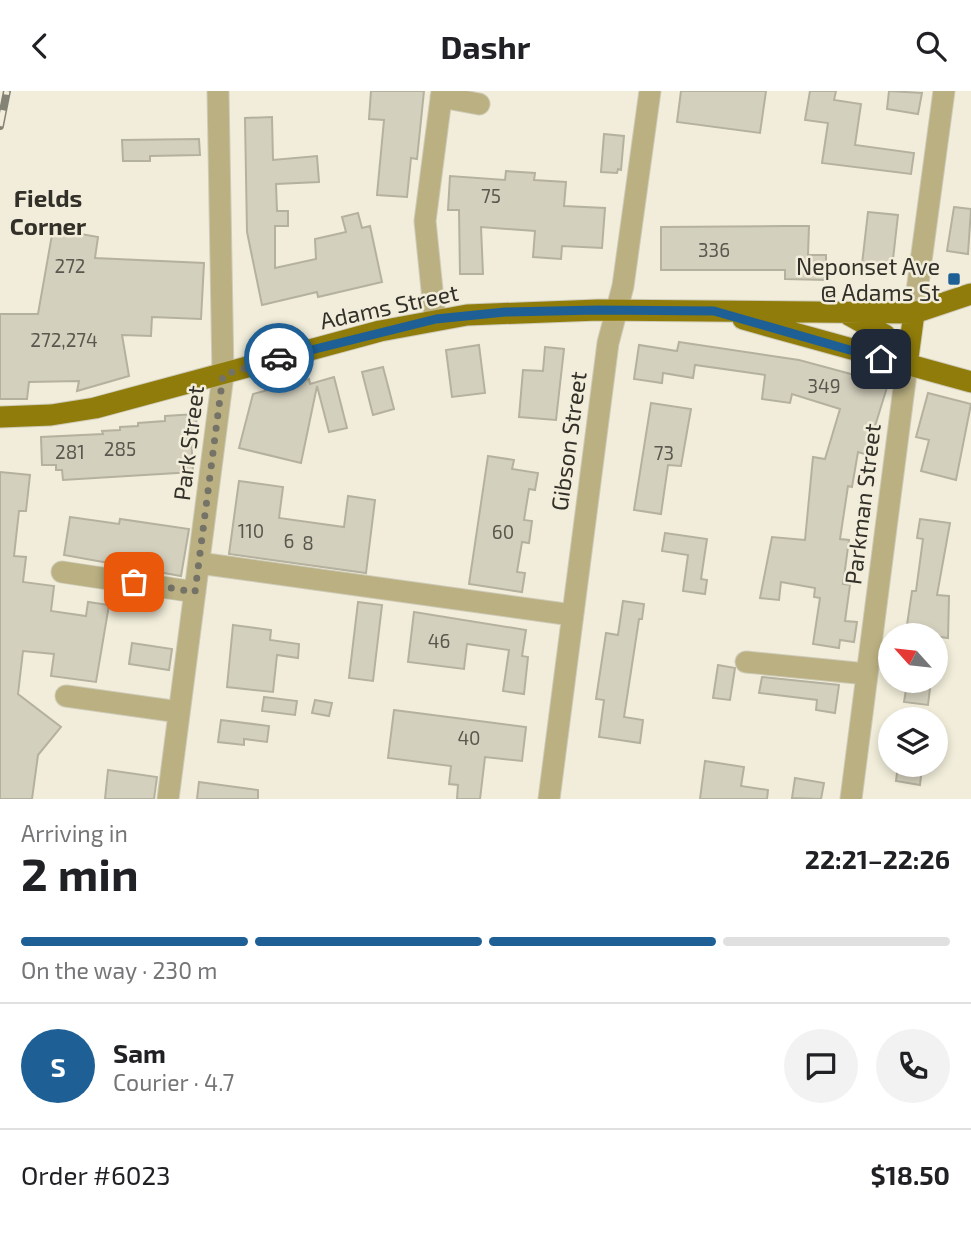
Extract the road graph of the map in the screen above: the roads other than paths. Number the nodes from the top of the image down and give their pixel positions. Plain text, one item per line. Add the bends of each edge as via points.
1 (218, 91) edge
2 (650, 91) edge
3 (944, 91) edge
4 (441, 94) edge
5 (479, 104) dead end
6 (971, 294) edge
7 (615, 311) junction
8 (714, 311) junction
9 (914, 313) junction
10 (847, 314) junction
11 (436, 319) junction
12 (907, 365) junction
13 (223, 375) junction
14 (971, 382) edge
15 (0, 417) edge
16 (198, 563) junction
17 (62, 572) dead end
18 (195, 592) junction
19 (572, 615) junction
20 (746, 662) dead end
21 (867, 674) junction
22 (66, 696) dead end
23 (179, 712) junction
24 (168, 799) edge
25 (549, 799) edge
26 (851, 799) edge

1 - 13 street, Park Street
2 - 7 street, Gibson Street via 623,286
3 - 9 street, Parkman Street
4 - 5 street
4 - 11 street via 425,221
6 - 9 main road, Adams Street
7 - 8 main road, Adams Street
7 - 11 main road, Adams Street
7 - 19 street, Gibson Street
8 - 10 main road, Adams Street
8 - 12 main road, Adams Street
9 - 10 main road, Adams Street
9 - 12 main road, Parkman Street
10 - 12 main road, Adams Street via 884,335
11 - 13 main road, Adams Street
12 - 14 main road, Adams Street
12 - 21 street, Parkman Street
13 - 15 main road, Adams Street via 87,409
13 - 16 street, Park Street
16 - 18 street, Park Street
16 - 19 street
17 - 18 street
18 - 23 street, Park Street
19 - 25 street, Gibson Street
20 - 21 street
21 - 26 street, Parkman Street
22 - 23 street
23 - 24 street, Park Street

